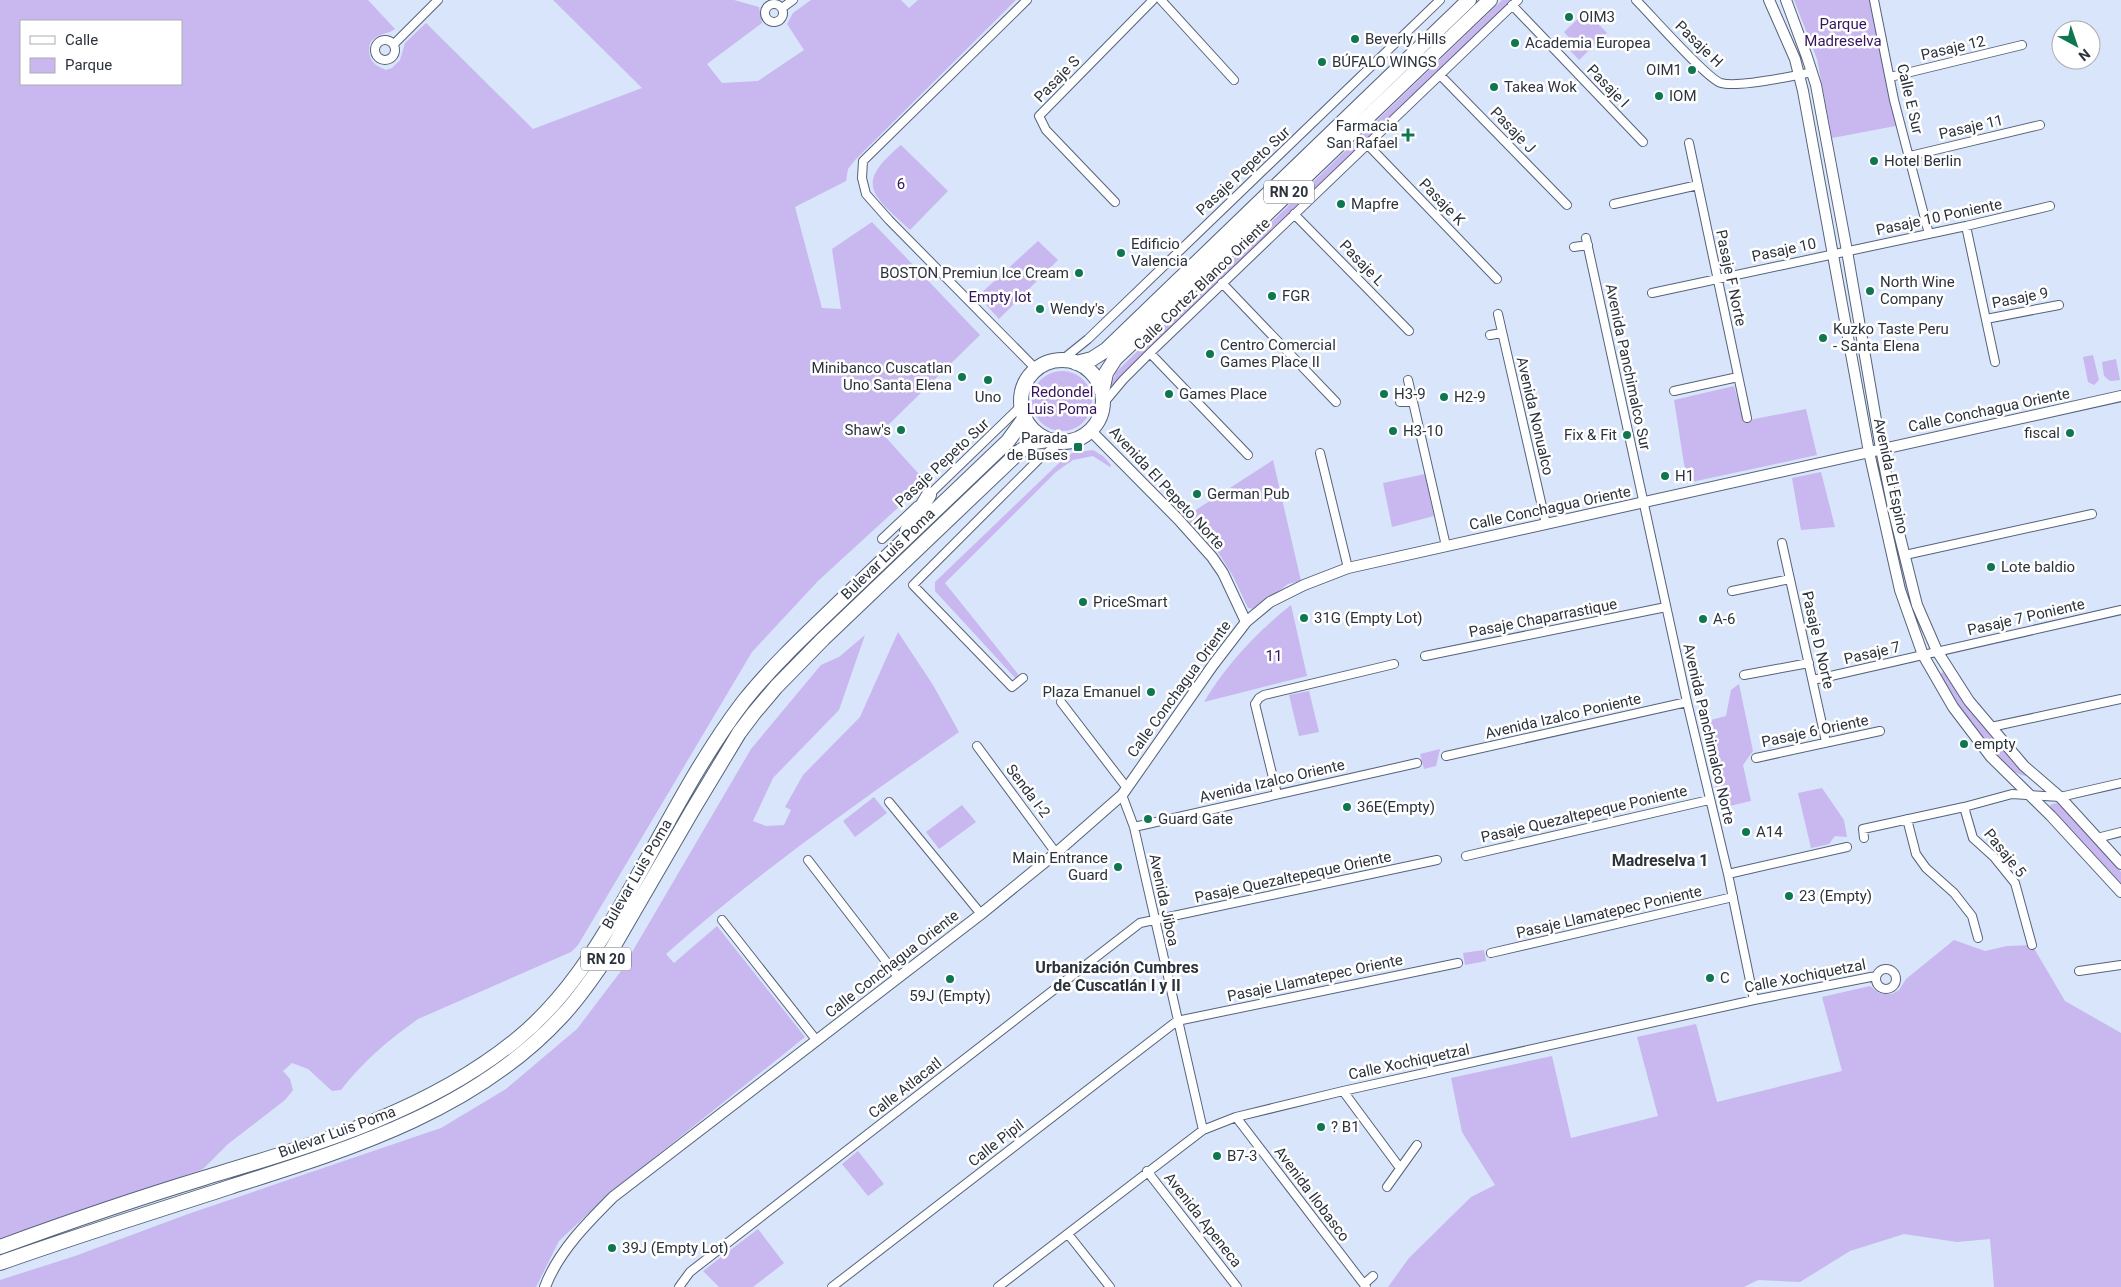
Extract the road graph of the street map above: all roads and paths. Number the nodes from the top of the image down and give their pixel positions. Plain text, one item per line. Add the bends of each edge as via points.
1 (438, 0) edge
2 (793, 0) edge
3 (1027, 0) edge
4 (1154, 0) edge
5 (1161, 0) edge
6 (1440, 0) edge
7 (1469, 0) edge
8 (1490, 0) edge
9 (1636, 0) edge
10 (1769, 0) edge
11 (1786, 0) edge
12 (1874, 0) edge
13 (1515, 3) edge
14 (782, 8) dead end
15 (394, 44) dead end
16 (2022, 45) dead end
17 (1812, 72) junction
18 (1440, 75) junction
19 (1800, 75) junction
20 (1890, 77) junction
21 (1234, 80) dead end
22 (2040, 125) dead end
23 (1643, 142) dead end
24 (1689, 143) dead end
25 (1367, 144) junction
26 (1910, 156) junction
27 (1698, 185) junction
28 (1115, 202) dead end
29 (1614, 204) dead end
30 (1567, 205) dead end
31 (2050, 206) dead end
32 (1294, 214) junction
33 (1966, 226) junction
34 (1929, 234) junction
35 (1574, 247) dead end
36 (1847, 251) junction
37 (1834, 254) junction
38 (1717, 278) junction
39 (1497, 279) dead end
40 (1222, 283) junction
41 (1655, 290) dead end
42 (2059, 305) dead end
43 (1498, 314) dead end
44 (1986, 318) junction
45 (1409, 331) dead end
46 (1502, 333) junction
47 (1490, 335) dead end
48 (1150, 353) junction
49 (1062, 360) junction
50 (1995, 362) dead end
51 (1076, 363) junction
52 (1036, 369) junction
53 (1738, 377) junction
54 (1408, 380) dead end
55 (1674, 391) dead end
56 (2121, 396) edge
57 (1102, 398) junction
58 (1336, 402) dead end
59 (1400, 402) dead end
60 (1413, 402) junction
61 (1023, 412) junction
62 (1747, 418) dead end
63 (1090, 430) junction
64 (1054, 441) junction
65 (1881, 449) junction
66 (1869, 452) junction
67 (1320, 453) dead end
68 (1248, 455) dead end
69 (929, 495) junction
70 (1644, 503) junction
71 (2092, 514) dead end
72 (1546, 524) junction
73 (882, 539) dead end
74 (1782, 543) dead end
75 (898, 546) junction
76 (1446, 546) junction
77 (1905, 555) junction
78 (1348, 568) junction
79 (1790, 579) junction
80 (1732, 591) dead end
81 (1666, 607) junction
82 (2121, 610) edge
83 (1246, 622) junction
84 (1936, 652) junction
85 (1923, 655) junction
86 (1425, 656) dead end
87 (1809, 663) junction
88 (1394, 664) dead end
89 (1744, 675) dead end
90 (1023, 678) dead end
91 (1813, 680) junction
92 (2121, 699) edge
93 (1061, 702) dead end
94 (1687, 702) junction
95 (1991, 727) junction
96 (1880, 731) dead end
97 (1826, 742) junction
98 (977, 746) dead end
99 (1446, 756) dead end
100 (1756, 758) dead end
101 (1417, 763) dead end
102 (2121, 783) edge
103 (1124, 792) junction
104 (1277, 794) junction
105 (2028, 794) junction
106 (2060, 797) junction
107 (1709, 800) junction
108 (889, 802) dead end
109 (1964, 807) junction
110 (1908, 819) junction
111 (1134, 827) junction
112 (2121, 832) edge
113 (1864, 838) dead end
114 (2097, 838) junction
115 (1847, 847) dead end
116 (1056, 852) junction
117 (1466, 856) dead end
118 (808, 860) dead end
119 (1437, 860) dead end
120 (2121, 864) edge
121 (1728, 874) junction
122 (2121, 892) edge
123 (1733, 897) junction
124 (981, 914) junction
125 (722, 920) dead end
126 (1154, 920) junction
127 (1978, 938) dead end
128 (2032, 945) dead end
129 (1491, 953) dead end
130 (1458, 963) dead end
131 (2121, 965) edge
132 (2078, 971) dead end
133 (1876, 976) dead end
134 (898, 977) junction
135 (1754, 1000) junction
136 (1177, 1021) junction
137 (817, 1041) junction
138 (1343, 1091) junction
139 (1236, 1117) junction
140 (1203, 1130) junction
141 (1417, 1145) dead end
142 (1400, 1168) junction
143 (1147, 1171) junction
144 (1387, 1187) dead end
145 (1068, 1234) junction
146 (0, 1247) edge
147 (0, 1263) edge
148 (1373, 1276) dead end
149 (1365, 1285) edge
150 (545, 1287) edge
151 (679, 1287) edge
152 (832, 1287) edge
153 (998, 1287) edge
154 (1110, 1287) edge
155 (1237, 1287) edge

1 - 15 street
2 - 14 street
3 - 52 street via 863,161 862,178 866,194 889,220
4 - 28 street, Pasaje S via 1039,116 1046,130
5 - 21 street
6 - 49 street, Pasaje Pepeto Sur via 1083,344
7 - 51 highway, RN 20 via 1106,350 1092,359
8 - 57 highway, RN 20 via 1115,359 1106,373
9 - 19 street, Pasaje H via 1720,83 1750,83
10 - 19 main road, Avenida El Espino
11 - 17 main road, Avenida El Espino
12 - 20 street, Calle E Sur
13 - 18 street, Calle Cortez Blanco Oriente
13 - 23 street, Pasaje I
16 - 20 street, Pasaje 12
17 - 19 street, Pasaje H
17 - 36 main road, Avenida El Espino
18 - 25 street, Calle Cortez Blanco Oriente
18 - 30 street, Pasaje J
19 - 37 main road, Avenida El Espino
20 - 26 street, Calle E Sur
22 - 26 street, Pasaje 11
24 - 27 street, Pasaje F Norte
25 - 32 street, Calle Cortez Blanco Oriente
25 - 39 street, Pasaje K
26 - 34 street, Calle E Sur
27 - 29 street
27 - 38 street, Pasaje F Norte
31 - 33 street, Pasaje 10 Poniente
32 - 40 street, Calle Cortez Blanco Oriente
32 - 45 street, Pasaje L
33 - 34 street, Pasaje 10 Poniente
33 - 44 street
34 - 36 street, Pasaje 10 Poniente
35 - 70 street, Avenida Panchimalco Sur via 1587,242
36 - 37 street, Pasaje 10 Poniente
36 - 65 main road, Avenida El Espino
37 - 38 street, Pasaje 10
37 - 66 main road, Avenida El Espino
38 - 41 street, Pasaje 10
38 - 53 street, Pasaje F Norte
40 - 48 street, Calle Cortez Blanco Oriente
40 - 58 street
42 - 44 street, Pasaje 9
43 - 46 street, Avenida Nonualco
44 - 50 street
46 - 47 street
46 - 72 street, Avenida Nonualco
48 - 57 street, Calle Cortez Blanco Oriente
48 - 68 street
49 - 51 highway
49 - 52 highway
51 - 57 highway via 1094,376
52 - 61 highway, RN 20 via 1024,386
53 - 55 street
53 - 62 street, Pasaje F Norte
54 - 60 street
56 - 65 main road, Calle Conchagua Oriente
57 - 63 highway, RN 20 via 1097,421
59 - 60 street
60 - 76 street
61 - 64 highway via 1037,434
61 - 69 street, Pasaje Pepeto Sur
61 - 75 highway, Bulevar Luis Poma / RN 20 via 1008,441
63 - 64 highway, RN 20 via 1074,440
63 - 83 main road, Avenida El Pepeto Norte via 1212,557 1224,572
64 - 90 street via 913,585 1012,687
64 - 147 highway, Bulevar Luis Poma / RN 20 via 1034,442 1018,452 823,639 765,700 732,744 597,972 555,1023 507,1066 440,1108 353,1146
65 - 66 main road, Calle Conchagua Oriente
65 - 77 main road, Avenida El Espino
66 - 70 main road, Calle Conchagua Oriente
66 - 85 main road, Avenida El Espino via 1900,590
67 - 78 street
69 - 73 street, Pasaje Pepeto Sur
69 - 75 highway
70 - 72 main road, Calle Conchagua Oriente
70 - 81 street, Avenida Panchimalco Norte
71 - 77 street
72 - 76 main road, Calle Conchagua Oriente
74 - 79 street, Pasaje D Norte
75 - 146 highway, Bulevar Luis Poma / RN 20 via 781,660 744,701 701,766 588,959 552,1006 514,1041 440,1090 385,1117 332,1138 99,1211
76 - 78 main road, Calle Conchagua Oriente
77 - 84 main road, Avenida El Espino via 1917,605
78 - 83 main road, Calle Conchagua Oriente via 1304,584 1270,602
79 - 80 street
79 - 87 street, Pasaje D Norte
81 - 86 street, Pasaje Chaparrastique
81 - 94 street, Avenida Panchimalco Norte
82 - 84 street, Pasaje 7 Poniente
83 - 103 main road, Calle Conchagua Oriente
84 - 85 street, Pasaje 7
84 - 95 main road, Avenida El Espino
85 - 91 street, Pasaje 7
85 - 105 main road, Avenida El Espino via 1953,708 1991,757
87 - 89 street
87 - 91 street, Pasaje D Norte
88 - 104 street via 1259,698 1255,704
91 - 97 street, Pasaje D Norte
92 - 95 street
93 - 103 street, Avenida Jiboa
94 - 99 street, Avenida Izalco Poniente
94 - 107 street, Avenida Panchimalco Norte
95 - 106 main road, Avenida El Espino via 2024,766
96 - 97 street, Pasaje 6 Oriente
97 - 100 street, Pasaje 6 Oriente
98 - 116 street, Senda I-2
101 - 104 street, Avenida Izalco Oriente
102 - 106 street
103 - 111 street, Avenida Jiboa
103 - 116 main road, Calle Conchagua Oriente
104 - 111 street, Avenida Izalco Oriente
105 - 106 street
105 - 109 street via 2012,794
105 - 122 main road, Avenida El Espino
106 - 114 main road, Avenida El Espino
107 - 117 street, Pasaje Quezaltepeque Poniente
107 - 121 street, Avenida Panchimalco Norte
108 - 124 street
109 - 110 street
109 - 128 street, Pasaje 5 via 1973,838 2015,883
110 - 113 street via 1863,829
110 - 127 street via 1916,854 1972,916
111 - 126 street, Avenida Jiboa
112 - 114 street
114 - 120 main road, Avenida El Espino
115 - 121 street
116 - 124 main road, Calle Conchagua Oriente
118 - 134 street
119 - 126 street, Pasaje Quezaltepeque Oriente
121 - 123 street, Avenida Panchimalco Norte
123 - 129 street, Pasaje Llamatepec Poniente
123 - 135 street, Avenida Panchimalco Norte
124 - 134 main road, Calle Conchagua Oriente
125 - 137 street
126 - 136 street, Avenida Jiboa
126 - 151 street, Calle Atlacatl via 1140,923 690,1272
130 - 136 street, Pasaje Llamatepec Oriente
131 - 132 street
133 - 135 street, Calle Xochiquetzal
134 - 137 main road, Calle Conchagua Oriente
135 - 138 street, Calle Xochiquetzal
136 - 140 street, Avenida Jiboa
136 - 152 street, Calle Pipil
137 - 150 main road, Calle Conchagua Oriente via 613,1197 567,1248
138 - 139 street, Calle Xochiquetzal
138 - 142 street
139 - 140 street, Calle Xochiquetzal
139 - 149 street, Avenida Ilobasco
140 - 143 street, Calle Xochiquetzal
141 - 142 street
142 - 144 street
143 - 145 street, Calle Xochiquetzal
143 - 155 street, Avenida Apeneca
145 - 153 street, Calle Xochiquetzal
145 - 154 street
148 - 149 street

